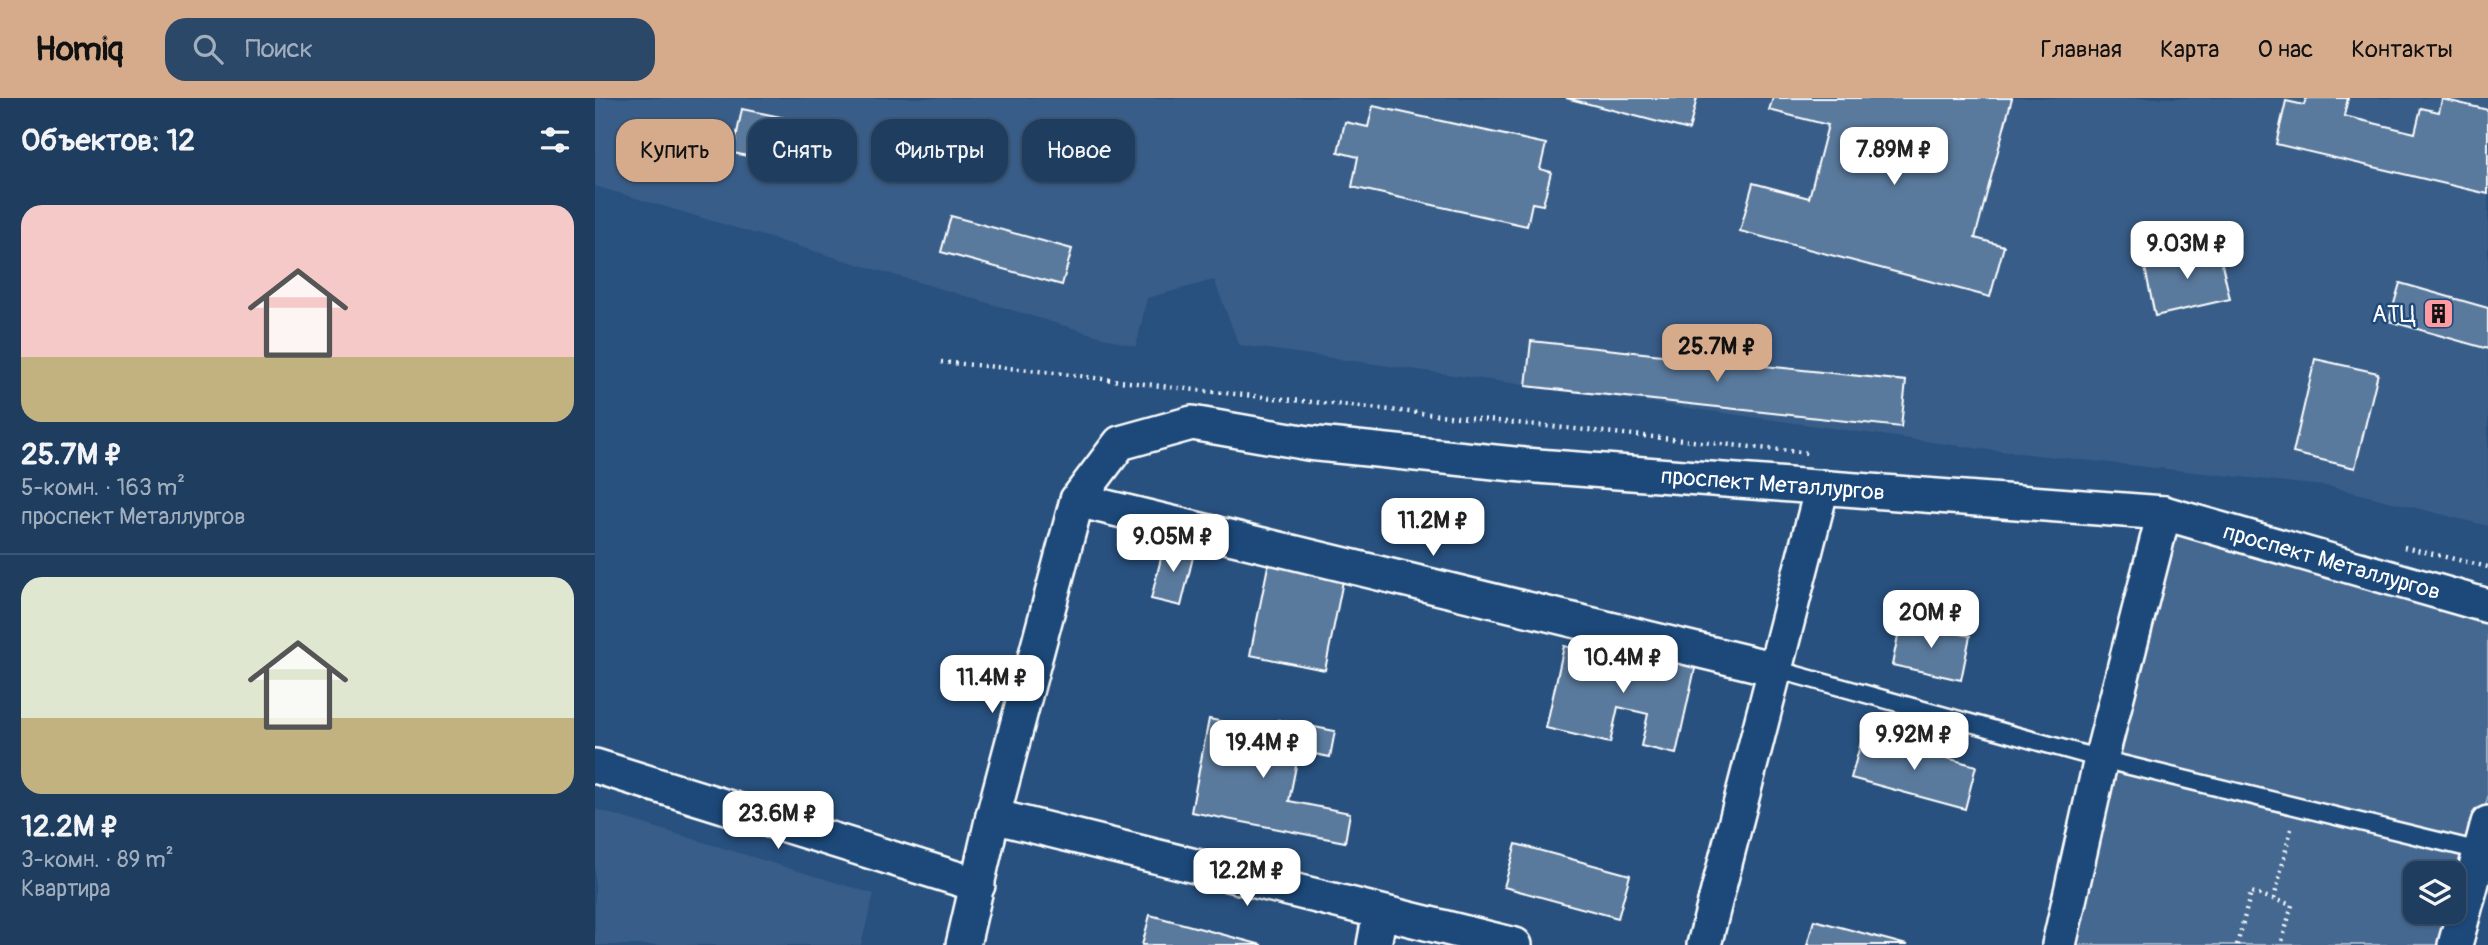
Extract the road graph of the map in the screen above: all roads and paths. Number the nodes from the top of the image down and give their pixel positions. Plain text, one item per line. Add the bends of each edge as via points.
1 (941, 362) dead end
2 (1186, 389) dead end
3 (1822, 487) junction
4 (1077, 500) junction
5 (2164, 513) junction
6 (2488, 606) edge
7 (1775, 669) junction
8 (2101, 758) junction
9 (595, 766) edge
10 (2297, 807) junction
11 (993, 816) junction
12 (2485, 843) edge
13 (978, 885) junction
14 (2274, 899) junction
15 (1380, 913) junction
16 (963, 945) edge
17 (1374, 945) edge
18 (1515, 945) edge
19 (1704, 945) edge
20 (2059, 945) edge
21 (2237, 945) edge
22 (2281, 945) edge
23 (2455, 945) edge

1 - 2 path
3 - 4 street, проспект Металлургов via 1524,465 1308,443 1192,423 1120,443
3 - 5 street, проспект Металлургов
3 - 7 street
4 - 7 street
4 - 11 street
5 - 6 street, проспект Металлургов
5 - 8 street
7 - 8 lane
7 - 19 street
8 - 10 lane
8 - 20 street
9 - 13 street
10 - 12 lane
10 - 14 path
11 - 13 street
11 - 15 street
12 - 23 street
13 - 16 street
14 - 21 path via 2251,892
14 - 22 path via 2292,905
15 - 17 street
15 - 18 street

